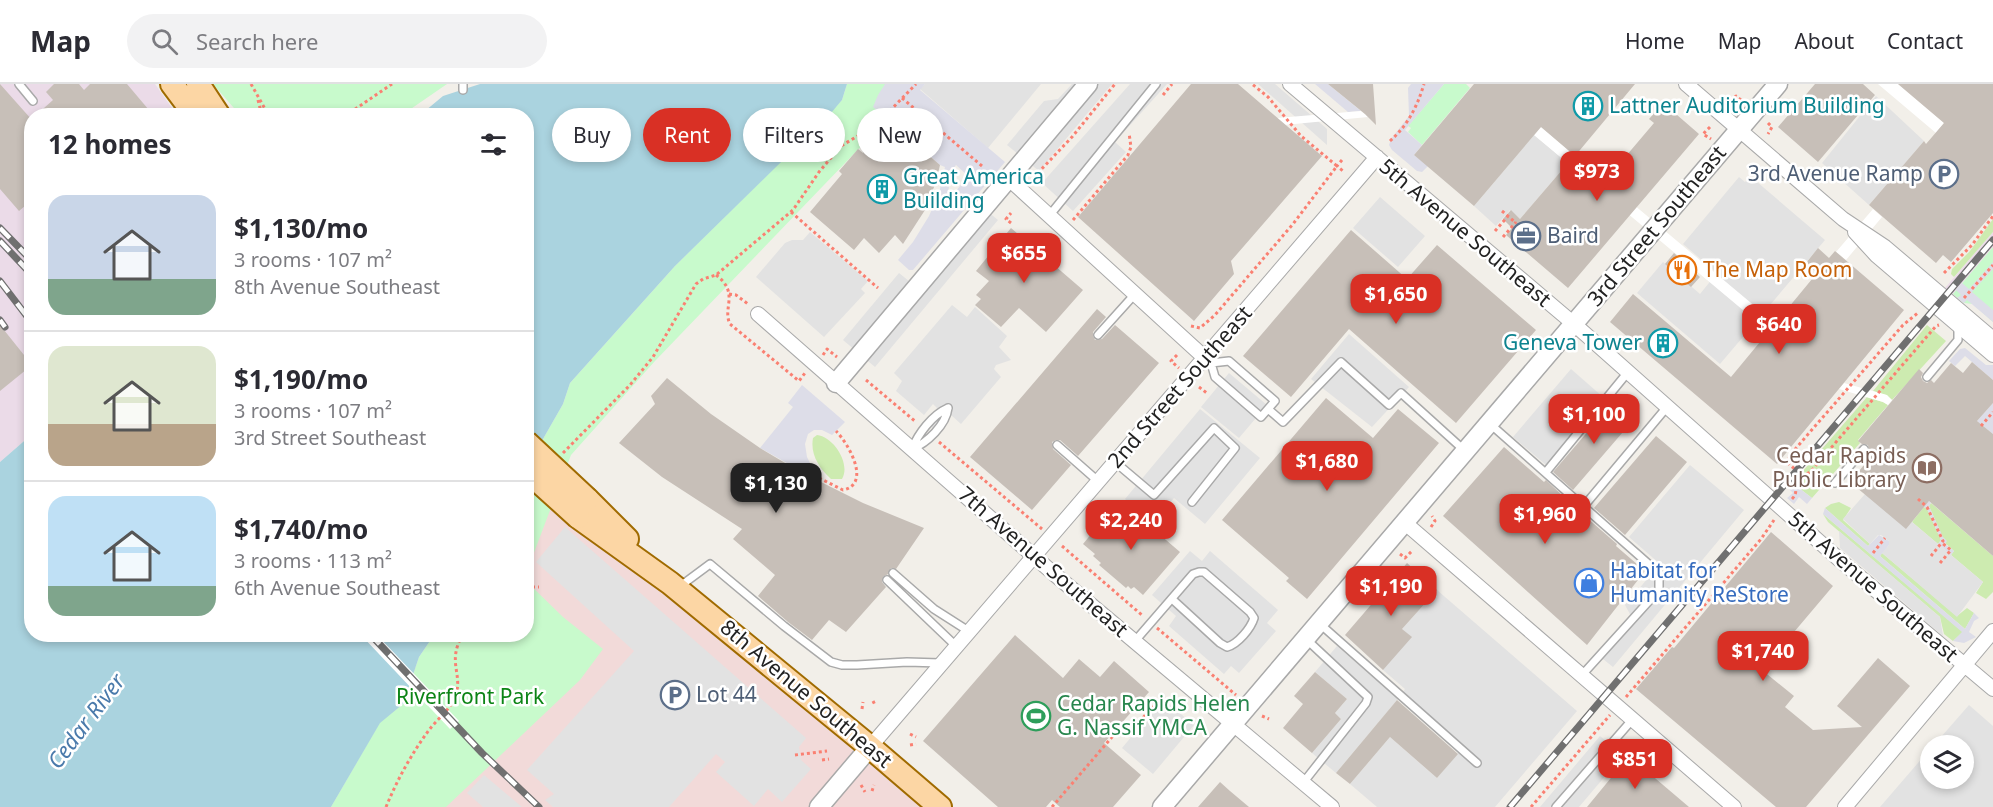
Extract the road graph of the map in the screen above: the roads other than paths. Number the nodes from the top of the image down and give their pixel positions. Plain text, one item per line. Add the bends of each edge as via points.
1 (19, 84) edge
2 (1087, 84) edge
3 (1156, 84) edge
4 (1290, 84) edge
5 (1686, 84) edge
6 (1778, 84) edge
7 (172, 85) edge
8 (33, 101) dead end
9 (204, 106) edge
10 (1739, 129) junction
11 (1377, 157) junction
12 (1008, 178) junction
13 (1052, 213) junction
14 (1843, 219) junction
15 (1135, 294) junction
16 (758, 314) road end
17 (1956, 323) junction
18 (1574, 324) junction
19 (1098, 335) dead end
20 (1993, 339) edge
21 (1993, 355) edge
22 (1208, 360) junction
23 (1628, 372) junction
24 (1927, 377) dead end
25 (836, 383) junction
26 (1667, 407) junction
27 (1268, 409) junction
28 (1489, 423) junction
29 (1057, 445) dead end
30 (912, 449) junction
31 (1864, 449) dead end
32 (534, 451) edge
33 (1465, 451) junction
34 (1115, 462) junction
35 (1546, 472) junction
36 (534, 482) edge
37 (1099, 482) junction
38 (1835, 483) dead end
39 (1192, 502) dead end
40 (1584, 506) junction
41 (582, 508) junction
42 (1404, 522) junction
43 (1035, 556) junction
44 (893, 573) dead end
45 (887, 580) dead end
46 (674, 586) junction
47 (1172, 599) junction
48 (1319, 623) junction
49 (1993, 631) edge
50 (970, 632) junction
51 (1306, 639) junction
52 (1135, 641) junction
53 (957, 647) junction
54 (943, 663) junction
55 (1965, 665) junction
56 (1582, 675) junction
57 (1993, 689) edge
58 (1632, 720) junction
59 (1233, 724) junction
60 (870, 747) junction
61 (1477, 763) dead end
62 (1303, 783) junction
63 (819, 807) edge
64 (940, 807) edge
65 (1162, 807) edge
66 (1332, 807) edge
67 (1556, 807) edge
68 (1734, 807) edge
69 (1845, 807) edge

1 - 8 lane
2 - 12 street
3 - 13 lane
4 - 11 street, 5th Avenue Southeast
5 - 10 street
6 - 10 street, 3rd Street Southeast
7 - 9 main road
10 - 14 street
10 - 18 street, 3rd Street Southeast
11 - 18 street, 5th Avenue Southeast
11 - 22 street, 2nd Street Southeast
12 - 13 street
12 - 25 street
13 - 15 street
14 - 17 street via 1877,256
14 - 20 street via 1885,247
15 - 19 lane
15 - 22 street
16 - 25 street, 7th Avenue Southeast
17 - 21 street
17 - 24 lane via 1958,340
18 - 23 street, 5th Avenue Southeast
18 - 28 street, 3rd Street Southeast
22 - 27 lane via 1215,377 1261,417
22 - 27 lane via 1229,361 1275,401
22 - 34 street, 2nd Street Southeast
23 - 26 street, 5th Avenue Southeast
23 - 35 lane
25 - 30 street, 7th Avenue Southeast
26 - 40 lane
26 - 55 street, 5th Avenue Southeast
27 - 33 lane via 1283,422 1341,362 1389,405 1401,393
28 - 33 street, 3rd Street Southeast
28 - 35 lane
29 - 37 lane
30 - 30 lane via 932,435 947,416 948,408 924,429
30 - 43 street, 7th Avenue Southeast
31 - 38 lane
32 - 41 main road, 8th Avenue Southeast, bridge
33 - 42 street, 3rd Street Southeast
34 - 37 street, 2nd Street Southeast
34 - 39 lane via 1154,495 1214,428 1235,448
35 - 40 lane
36 - 41 main road, 8th Avenue Southeast, bridge
37 - 43 street, 2nd Street Southeast
40 - 56 lane via 1652,567 1659,579 1659,590
41 - 46 main road, 8th Avenue Southeast
42 - 48 street, 3rd Street Southeast
42 - 56 street
43 - 50 street, 2nd Street Southeast
43 - 52 street, 7th Avenue Southeast
44 - 50 lane via 934,609
45 - 53 lane
46 - 54 lane via 710,564 831,662 857,666
46 - 60 main road, 8th Avenue Southeast
47 - 47 lane via 1193,574 1204,572 1254,618 1233,645 1227,647
47 - 52 lane
48 - 51 street, 3rd Street Southeast
48 - 61 lane
49 - 55 street
50 - 53 street, 2nd Street Southeast
51 - 59 street, 3rd Street Southeast
51 - 62 lane via 1368,697
52 - 59 street, 7th Avenue Southeast
53 - 54 street, 2nd Street Southeast
54 - 60 street, 2nd Street Southeast
55 - 57 street, 5th Avenue Southeast
55 - 69 street
56 - 58 street
58 - 67 lane
58 - 68 street
59 - 62 street, 7th Avenue Southeast
59 - 65 street, 3rd Street Southeast
60 - 63 street, 2nd Street Southeast
60 - 64 main road, 8th Avenue Southeast
62 - 66 street, 7th Avenue Southeast

